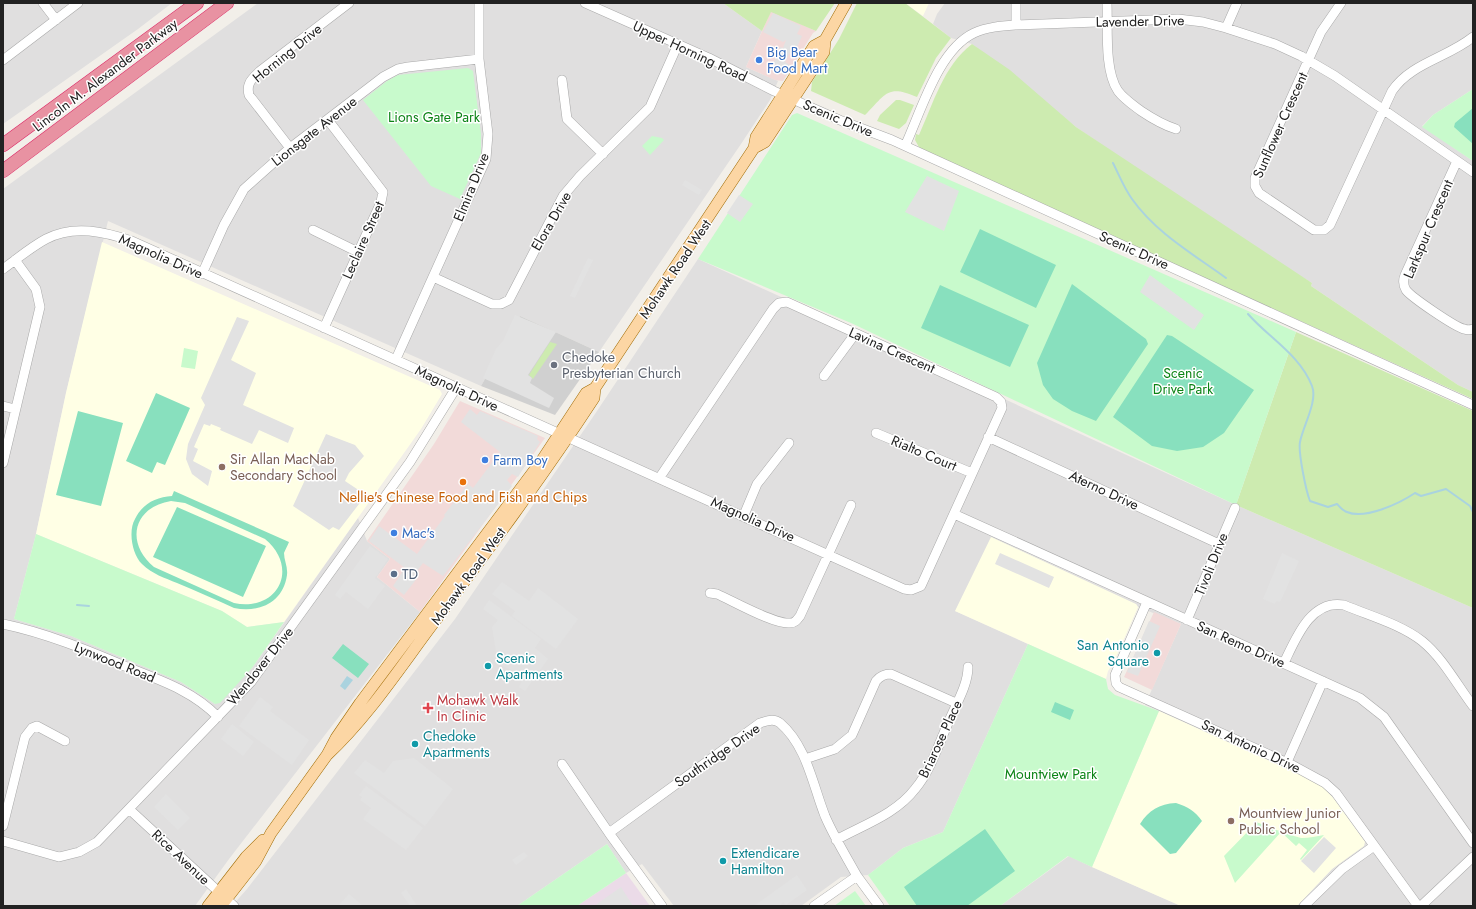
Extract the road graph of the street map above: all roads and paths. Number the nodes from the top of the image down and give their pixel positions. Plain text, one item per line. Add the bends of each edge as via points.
1 (43, 3) edge
2 (78, 3) edge
3 (197, 3) edge
4 (227, 3) edge
5 (349, 3) edge
6 (479, 3) edge
7 (585, 3) edge
8 (846, 3) edge
9 (1016, 3) edge
10 (1107, 3) edge
11 (1236, 3) edge
12 (1341, 3) edge
13 (56, 20) junction
14 (1108, 22) junction
15 (1016, 25) junction
16 (1226, 28) junction
17 (1473, 37) edge
18 (825, 40) junction
19 (678, 44) junction
20 (479, 59) junction
21 (3, 60) edge
22 (1309, 60) junction
23 (562, 80) dead end
24 (783, 95) junction
25 (794, 99) junction
26 (1383, 110) junction
27 (328, 120) junction
28 (1176, 129) dead end
29 (3, 146) edge
30 (904, 146) junction
31 (290, 148) junction
32 (754, 148) junction
33 (603, 154) junction
34 (1457, 161) junction
35 (3, 171) edge
36 (1473, 172) edge
37 (313, 230) dead end
38 (358, 252) junction
39 (15, 260) junction
40 (3, 269) edge
41 (202, 274) junction
42 (433, 277) junction
43 (324, 328) junction
44 (1473, 329) edge
45 (855, 334) junction
46 (396, 359) junction
47 (824, 376) dead end
48 (456, 388) junction
49 (1473, 405) edge
50 (3, 406) edge
51 (15, 409) junction
52 (876, 433) dead end
53 (563, 436) junction
54 (988, 437) junction
55 (789, 443) dead end
56 (3, 463) edge
57 (972, 473) junction
58 (660, 477) junction
59 (851, 505) dead end
60 (1235, 508) dead end
61 (954, 514) junction
62 (744, 515) junction
63 (1219, 544) junction
64 (829, 554) junction
65 (445, 589) junction
66 (911, 590) joint
67 (710, 593) dead end
68 (1147, 602) junction
69 (446, 607) junction
70 (1187, 620) junction
71 (3, 624) edge
72 (1284, 663) junction
73 (968, 667) dead end
74 (1323, 681) junction
75 (956, 703) junction
76 (1473, 706) edge
77 (218, 717) junction
78 (66, 741) dead end
79 (327, 755) junction
80 (805, 759) junction
81 (1287, 762) junction
82 (562, 764) dead end
83 (129, 809) junction
84 (3, 826) edge
85 (609, 833) junction
86 (836, 840) junction
87 (3, 841) edge
88 (1473, 843) edge
89 (1374, 846) junction
90 (1473, 857) edge
91 (857, 876) junction
92 (225, 901) edge
93 (208, 906) edge
94 (662, 906) edge
95 (814, 906) edge
96 (879, 906) edge
97 (1304, 906) edge
98 (1420, 906) edge

1 - 13 street
2 - 13 street
3 - 29 highway, Lincoln M. Alexander Parkway
4 - 35 highway, Lincoln M. Alexander Parkway
5 - 31 street, Horning Drive via 250,82 250,95
6 - 20 street, Elmira Drive
7 - 19 street, Upper Horning Road
8 - 18 main road
9 - 15 street
10 - 14 street
11 - 16 street
12 - 22 street, Sunflower Crescent via 1328,20
13 - 21 street
14 - 15 street, Lavender Drive
14 - 16 street, Lavender Drive via 1183,19
14 - 28 street via 1111,72 1118,91 1161,125
15 - 30 street, Lavender Drive via 992,27 976,32 952,49 938,72
16 - 22 street, Lavender Drive via 1275,44
17 - 26 street, Sunflower Crescent via 1402,78 1392,90
18 - 24 main road, Mohawk Road West via 814,46
18 - 25 main road, Mohawk Road West via 824,52
19 - 24 street, Upper Horning Road
19 - 33 street, Elora Drive via 650,107
20 - 27 street, Lionsgate Avenue via 398,69 382,77
20 - 42 street, Elmira Drive via 488,134 486,159
22 - 26 street, Lavender Drive
22 - 26 street, Sunflower Crescent via 1257,173 1255,183 1259,193 1309,228 1319,231 1330,225
23 - 33 street via 567,119
24 - 25 street, Upper Horning Road
24 - 32 main road, Mohawk Road West via 756,137
25 - 30 street, Scenic Drive
25 - 32 main road, Mohawk Road West via 765,142
26 - 34 street, Lavender Drive
27 - 31 street, Lionsgate Avenue
27 - 38 street, Leclaire Street via 383,192
30 - 49 street, Scenic Drive
31 - 41 street, Lionsgate Avenue via 244,189
32 - 53 main road, Mohawk Road West via 595,388 586,393
33 - 42 street, Elora Drive via 563,196 508,300 492,304
34 - 36 street, Lavender Drive
34 - 44 street, Larkspur Crescent via 1404,281 1410,293 1434,311 1463,329
37 - 38 street
38 - 43 street, Leclaire Street
39 - 40 street, Magnolia Drive
39 - 41 street, Magnolia Drive via 46,238 86,230 106,232
39 - 51 street via 36,289 40,307
41 - 43 street, Magnolia Drive
42 - 46 street, Elmira Drive
43 - 46 street, Magnolia Drive
45 - 47 street
45 - 54 street, Lavina Crescent via 996,397 1002,408
45 - 58 street, Lavina Crescent via 787,302 779,303
46 - 48 street, Magnolia Drive
48 - 53 street, Magnolia Drive
48 - 77 street, Wendover Drive via 410,462 277,648 251,682
50 - 51 street
51 - 56 street
52 - 57 street, Rialto Court
53 - 58 street, Magnolia Drive
53 - 65 main road, Mohawk Road West
53 - 69 main road, Mohawk Road West via 550,466
54 - 57 street, Lavina Crescent
54 - 63 street, Aterno Drive
55 - 62 street via 757,484
57 - 61 street, Lavina Crescent
58 - 62 street, Magnolia Drive
59 - 64 street
60 - 63 street, Tivoli Drive
61 - 66 street, Lavina Crescent via 921,586
61 - 68 street, San Remo Drive
62 - 64 street, Magnolia Drive
63 - 70 street, Tivoli Drive
64 - 66 street, Magnolia Drive
64 - 67 street via 800,616 788,624 775,621
65 - 69 main road
65 - 79 main road, Mohawk Road West via 360,703
68 - 70 street, San Remo Drive
68 - 81 street, San Antonio Drive via 1116,675 1116,683
69 - 79 main road, Mohawk Road West via 345,738
70 - 72 street, San Remo Drive
71 - 77 street, Lynwood Road via 71,643 168,684 195,697
72 - 74 street, San Remo Drive
72 - 76 street via 1299,631 1313,614 1335,603 1344,605 1400,629 1423,642 1440,659
73 - 75 street, Briarose Place via 968,676
74 - 81 street
74 - 88 street, San Remo Drive via 1360,698 1384,716
75 - 80 street via 886,674 876,681 852,735 835,750
75 - 86 street, Briarose Place via 925,774 915,789 895,807
77 - 83 street, Wendover Drive
78 - 84 street via 37,726 28,732
79 - 92 main road, Mohawk Road West via 271,833 246,857
80 - 85 street, Southridge Drive via 793,738 779,722 770,720 760,723
80 - 86 street, Southridge Drive via 825,817
81 - 89 street, San Antonio Drive via 1325,783 1336,793
82 - 85 street
83 - 87 street, Wendover Drive via 97,842 79,852 59,857
83 - 92 street, Rice Avenue
85 - 94 street
86 - 91 street, Southridge Drive
89 - 97 street via 1342,869
89 - 98 street, San Antonio Drive
90 - 98 street
91 - 95 street
91 - 96 street, Southridge Drive
92 - 93 main road, Mohawk Road West

